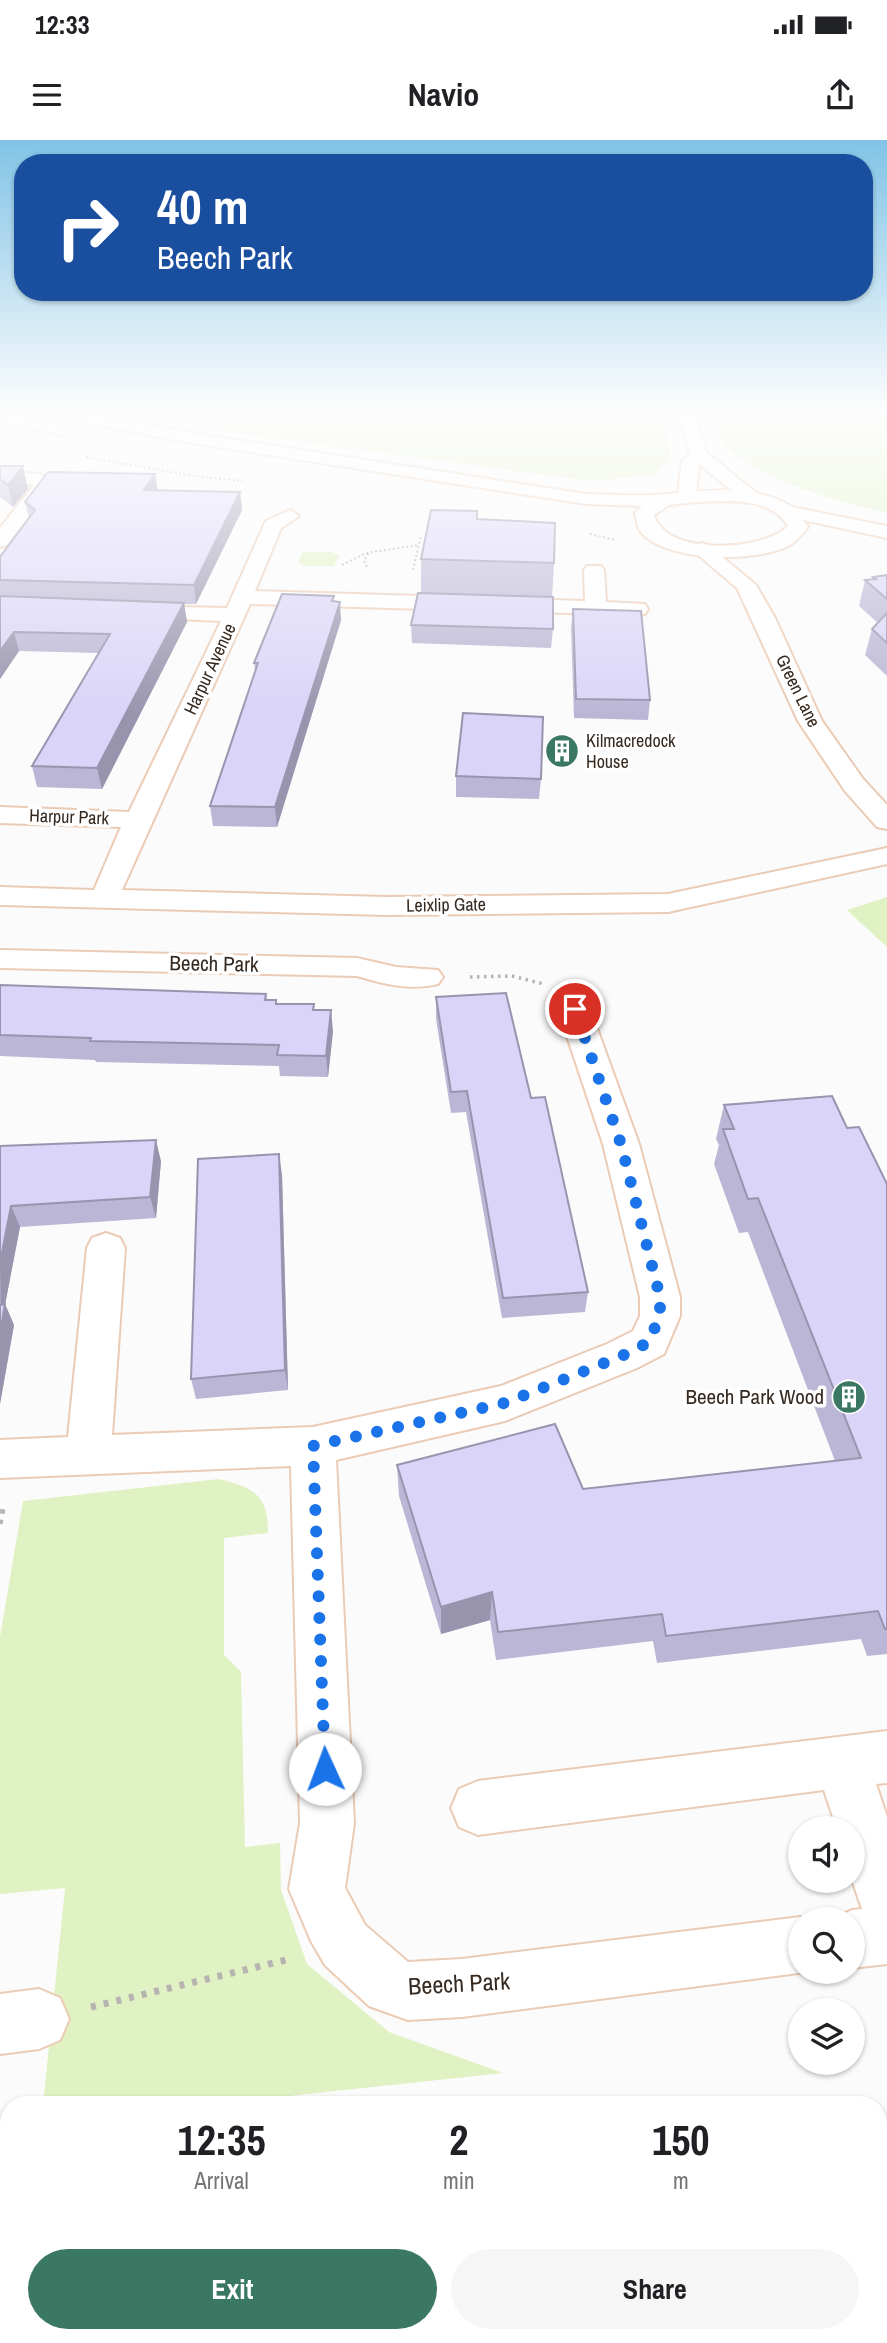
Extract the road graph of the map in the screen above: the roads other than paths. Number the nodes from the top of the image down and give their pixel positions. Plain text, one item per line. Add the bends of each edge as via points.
1 (23, 512) edge
2 (646, 512) edge
3 (786, 512) edge
4 (789, 512) edge
5 (290, 516) dead end
6 (887, 532) edge
7 (625, 536) road end
8 (659, 537) junction
9 (0, 541) edge
10 (701, 549) junction
11 (750, 551) junction
12 (594, 570) dead end
13 (746, 585) junction
14 (239, 606) junction
15 (596, 608) junction
16 (637, 609) edge
17 (110, 611) edge
18 (0, 815) edge
19 (138, 820) junction
20 (887, 821) edge
21 (887, 856) edge
22 (0, 896) edge
23 (105, 897) junction
24 (0, 960) edge
25 (427, 977) road end
26 (575, 1009) road end
27 (106, 1248) dead end
28 (313, 1446) junction
29 (89, 1456) junction
30 (0, 1460) edge
31 (865, 1759) edge
32 (478, 1808) dead end
33 (887, 1901) edge
34 (887, 1935) edge
35 (865, 1938) edge
36 (788, 1947) edge

1 - 9 street
2 - 8 street via 642,521
3 - 11 street via 799,527 794,542
4 - 6 street
5 - 14 street via 274,525
7 - 8 street
8 - 10 street
10 - 11 street
10 - 13 street, Green Lane
11 - 13 street
12 - 15 street
13 - 20 street, Green Lane via 810,721 853,785
14 - 15 street
14 - 17 street, Harpur Avenue
14 - 19 street, Harpur Avenue
15 - 16 street
18 - 19 street, Harpur Park
19 - 23 street, Harpur Avenue
21 - 23 street, Leixlip Gate via 668,903 386,906
22 - 23 street, Leixlip Gate
24 - 25 street, Beech Park via 357,967 396,977
26 - 28 street via 621,1144 660,1297 660,1315 649,1342 505,1403
27 - 29 street
28 - 29 street
28 - 36 street, Beech Park via 327,1823 317,1889 345,1945 390,1985 408,1991
29 - 30 street
31 - 32 street
31 - 33 street
34 - 35 street

